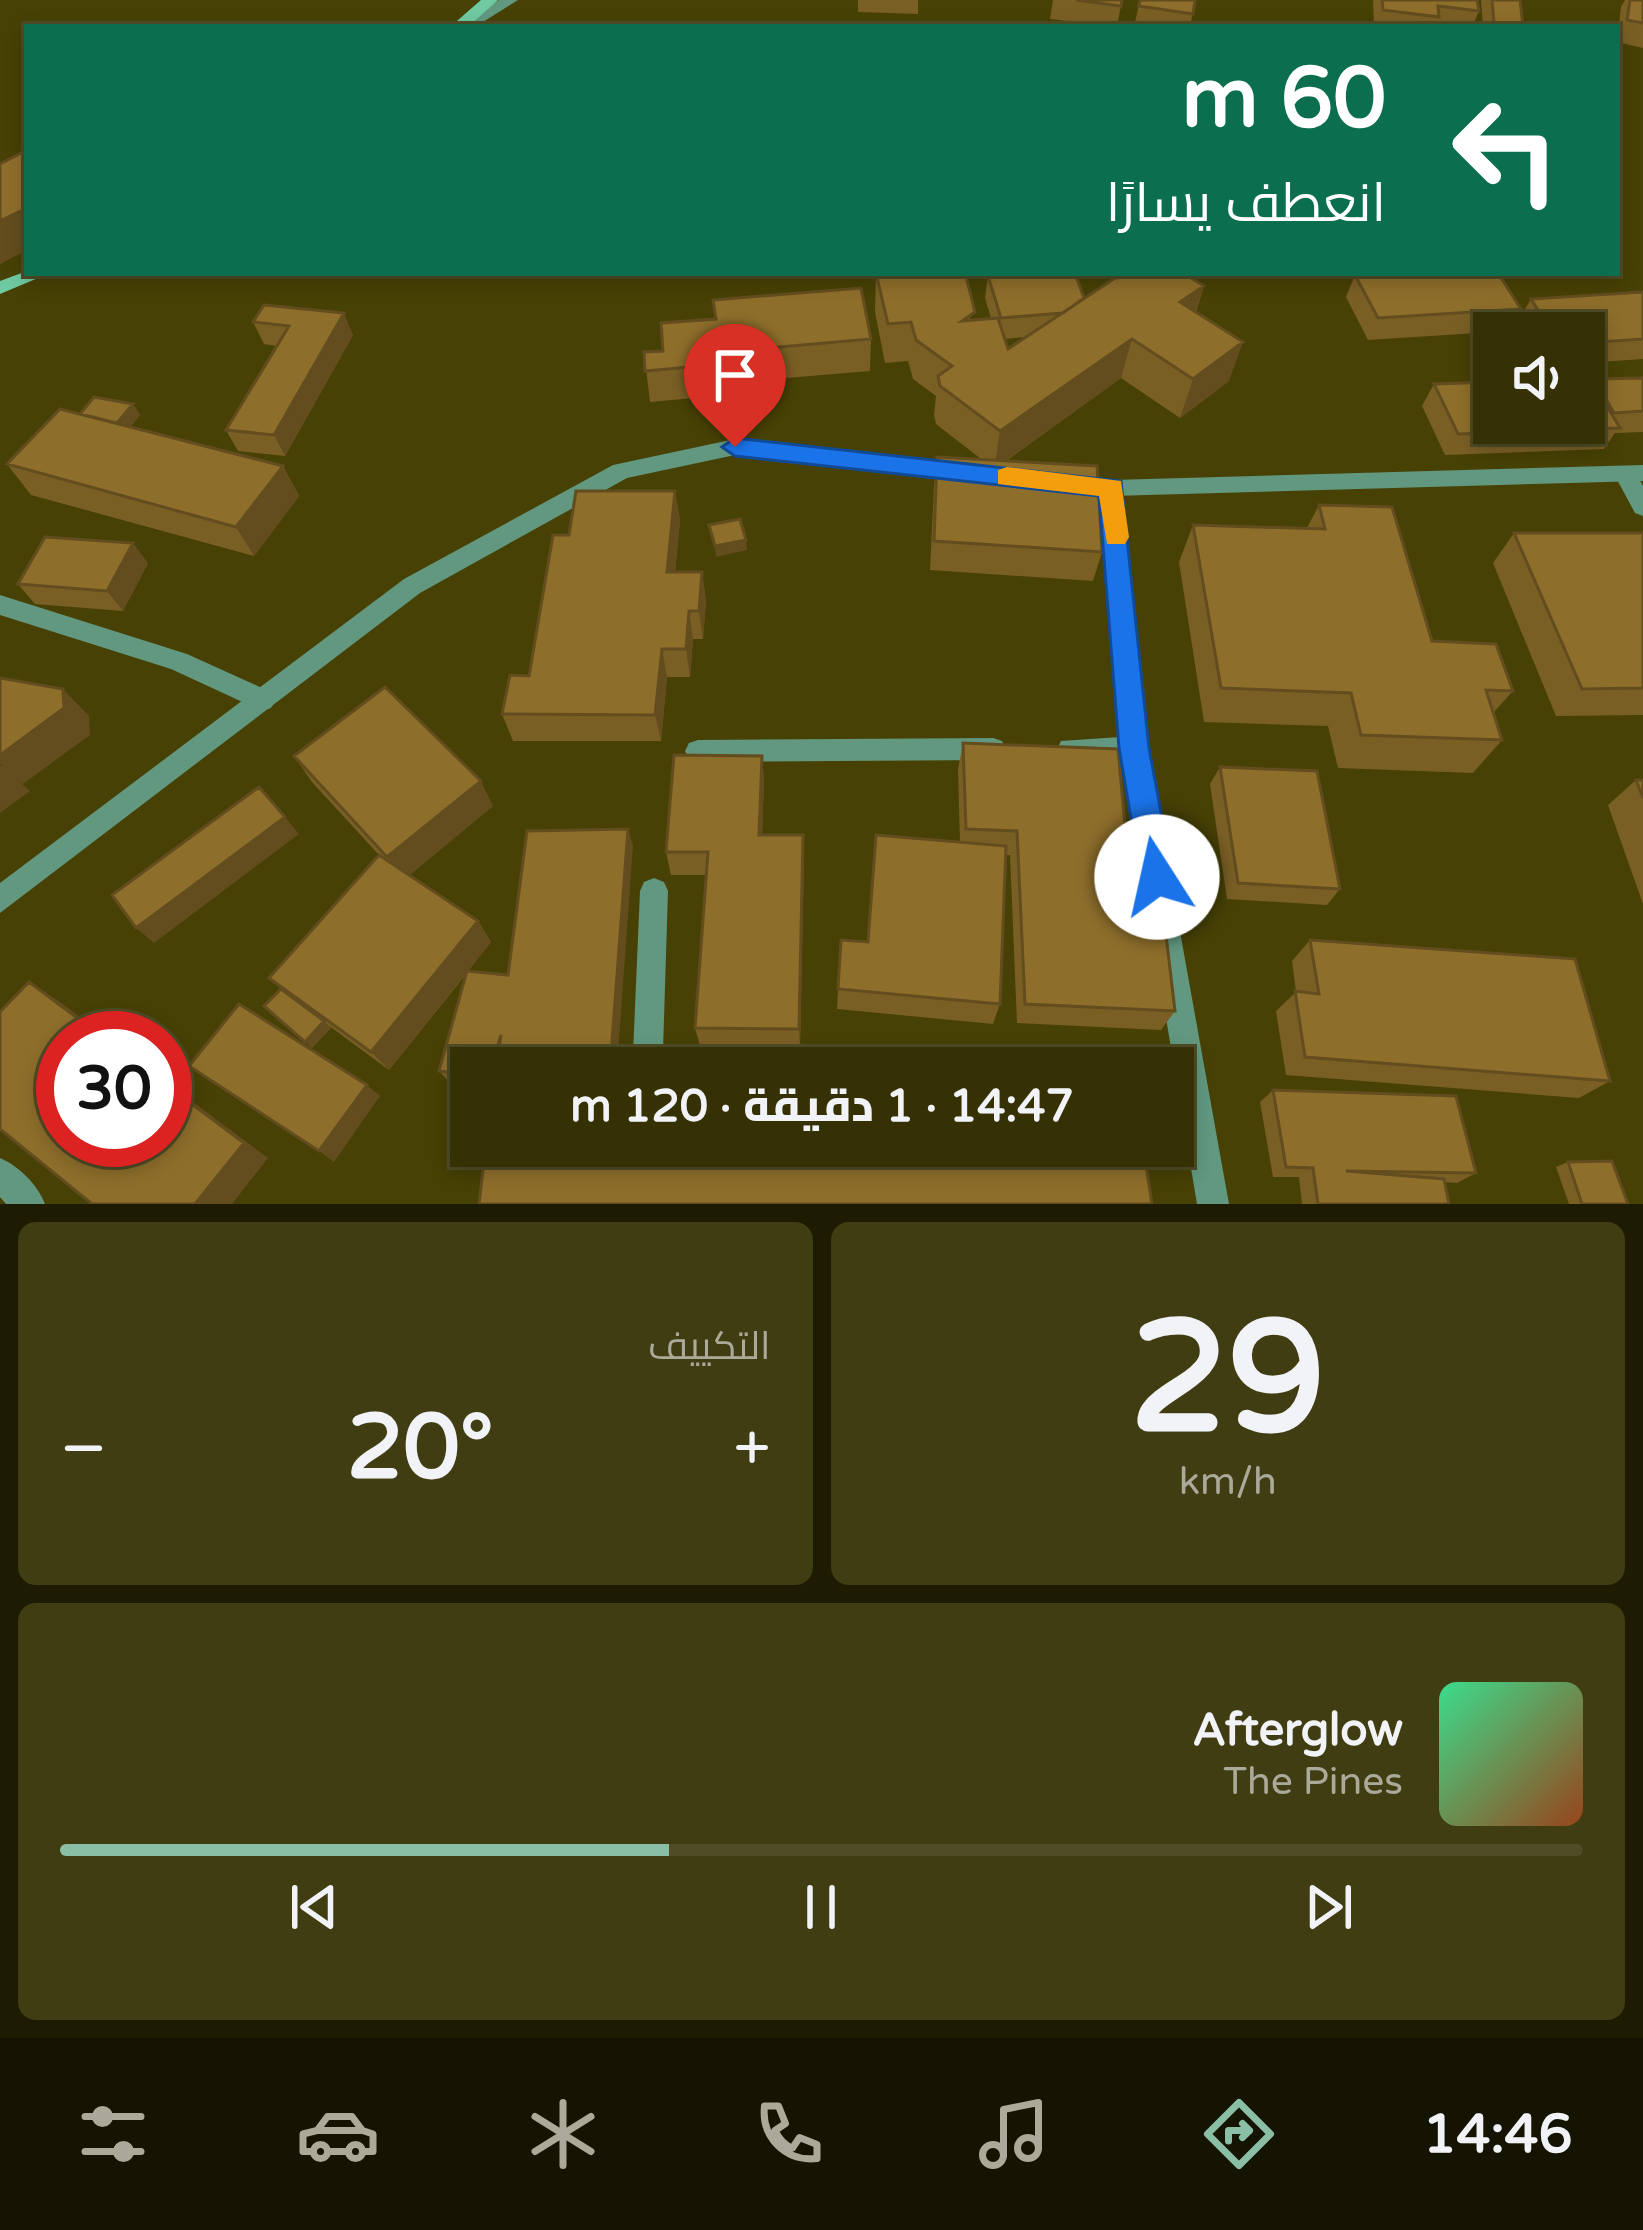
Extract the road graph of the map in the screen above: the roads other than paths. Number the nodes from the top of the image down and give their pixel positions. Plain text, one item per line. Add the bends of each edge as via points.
1 (490, 0) edge
2 (509, 0) edge
3 (464, 24) edge
4 (466, 24) edge
5 (32, 276) edge
6 (0, 288) edge
7 (1634, 473) edge
8 (994, 475) edge
9 (1041, 480) edge
10 (1112, 488) junction
11 (1643, 507) edge
12 (0, 605) edge
13 (262, 700) junction
14 (1134, 748) junction
15 (698, 752) edge
16 (654, 891) dead end
17 (0, 900) edge
18 (648, 1047) edge
19 (1177, 1047) edge
20 (1194, 1131) edge
21 (0, 1174) edge
22 (29, 1204) edge
23 (1213, 1204) edge

1 - 3 main road
2 - 4 street
5 - 6 main road
7 - 10 street
7 - 11 street
8 - 13 street via 735,447 620,471 412,586
9 - 10 street
10 - 14 street
12 - 13 street via 178,661
13 - 17 street
14 - 15 street
14 - 19 street
16 - 18 street
20 - 23 street
21 - 22 street

